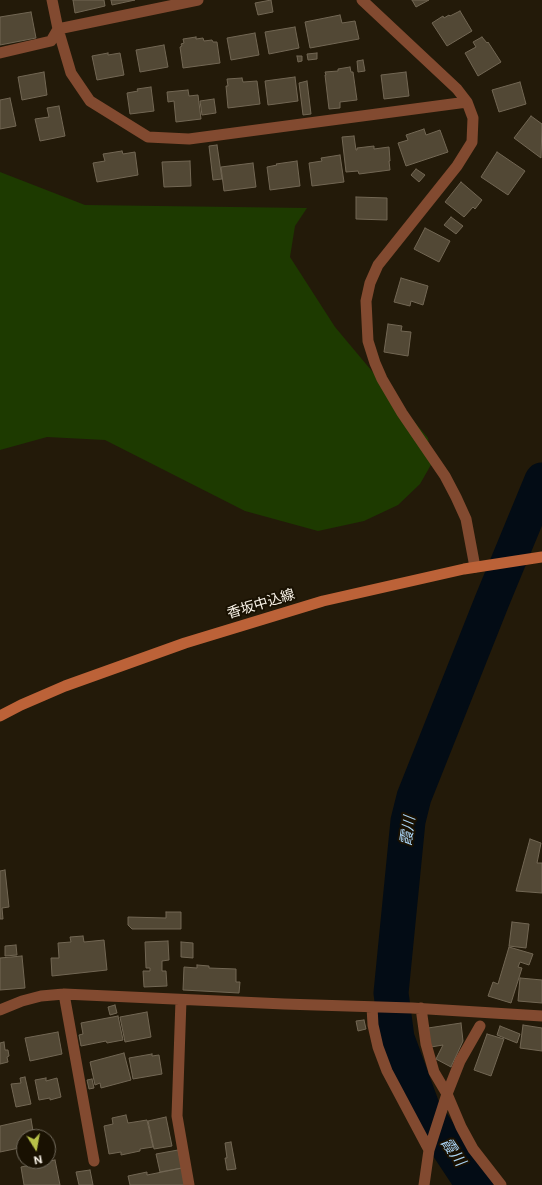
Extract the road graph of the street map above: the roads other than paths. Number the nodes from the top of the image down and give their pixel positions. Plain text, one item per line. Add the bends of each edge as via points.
1 (52, 0) edge
2 (198, 0) edge
3 (362, 0) edge
4 (163, 4) edge
5 (58, 29) junction
6 (0, 52) edge
7 (467, 102) junction
8 (538, 558) edge
9 (475, 567) junction
10 (0, 716) edge
11 (64, 994) junction
12 (181, 1000) junction
13 (376, 1007) junction
14 (417, 1008) junction
15 (0, 1010) edge
16 (542, 1016) edge
17 (480, 1026) dead end
18 (446, 1098) junction
19 (430, 1146) junction
20 (94, 1161) dead end
21 (189, 1185) edge
22 (424, 1185) edge
23 (501, 1185) edge

1 - 5 street
2 - 4 street
3 - 7 street via 457,89
4 - 5 street
5 - 6 street via 51,41
5 - 7 street via 70,73 90,101 148,137 189,139
7 - 9 street via 473,118 472,142 457,166 378,265 366,301 368,341 375,363 402,413 445,476 456,497 466,519
8 - 9 main road, 香坂中込線
9 - 10 main road, 香坂中込線 via 323,601 185,643 65,686
11 - 12 street
11 - 15 street via 41,996
11 - 20 street
12 - 13 street
12 - 21 street via 177,1116
13 - 14 street
13 - 19 street via 373,1025 387,1071
14 - 16 street
14 - 18 street via 434,1072
17 - 18 street via 460,1061
18 - 19 street
18 - 23 street via 474,1149
19 - 22 street

